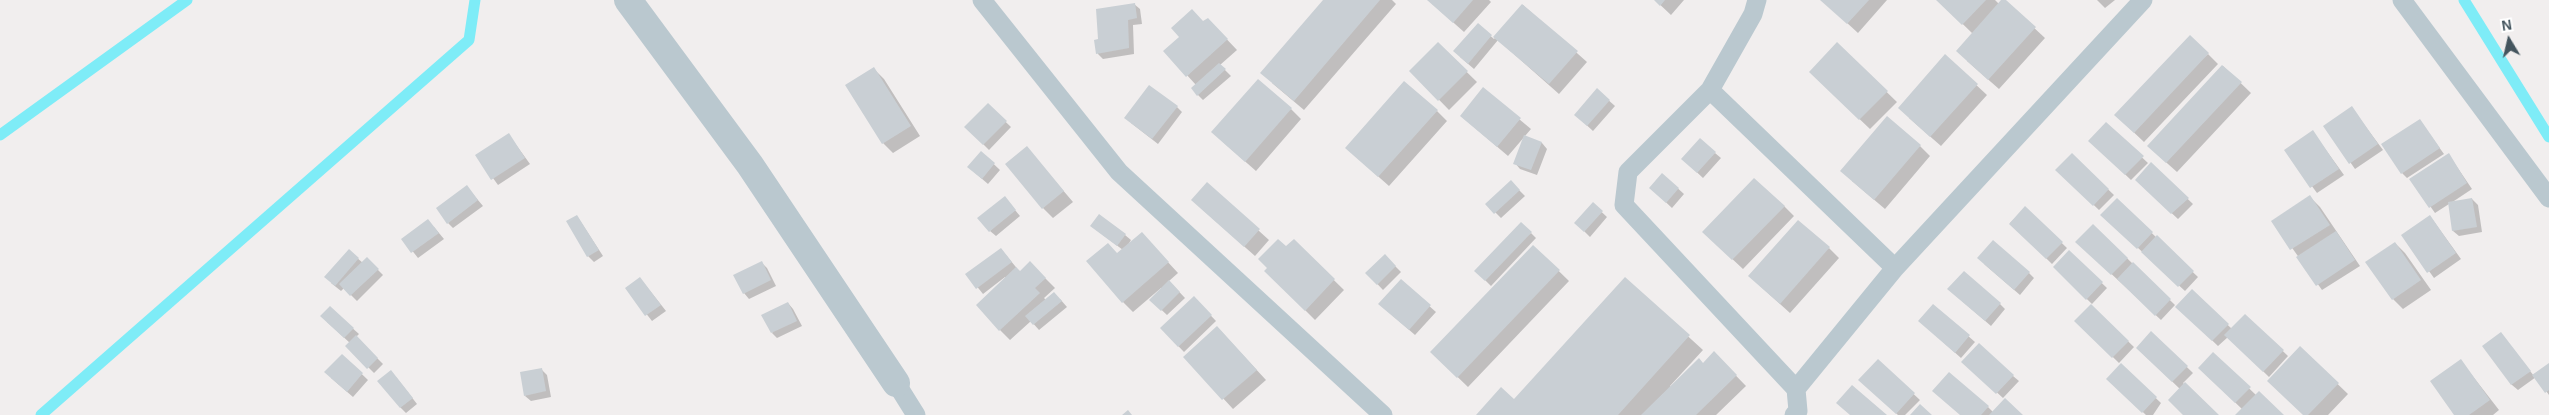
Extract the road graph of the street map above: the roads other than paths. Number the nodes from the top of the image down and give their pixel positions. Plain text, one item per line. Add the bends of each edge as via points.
1 (628, 0) edge
2 (982, 0) edge
3 (1756, 0) edge
4 (2143, 0) edge
5 (2402, 0) edge
6 (1710, 90) junction
7 (2549, 198) edge
8 (1896, 268) junction
9 (896, 383) joint
10 (1796, 388) junction
11 (1798, 414) edge
12 (916, 415) edge
13 (1383, 415) edge

1 - 9 street via 750,165
2 - 13 lane via 1119,172
3 - 6 lane via 1753,14
4 - 8 lane
5 - 7 lane
6 - 8 lane
6 - 10 lane via 1628,172 1624,205
8 - 10 lane
9 - 12 lane
10 - 11 lane

